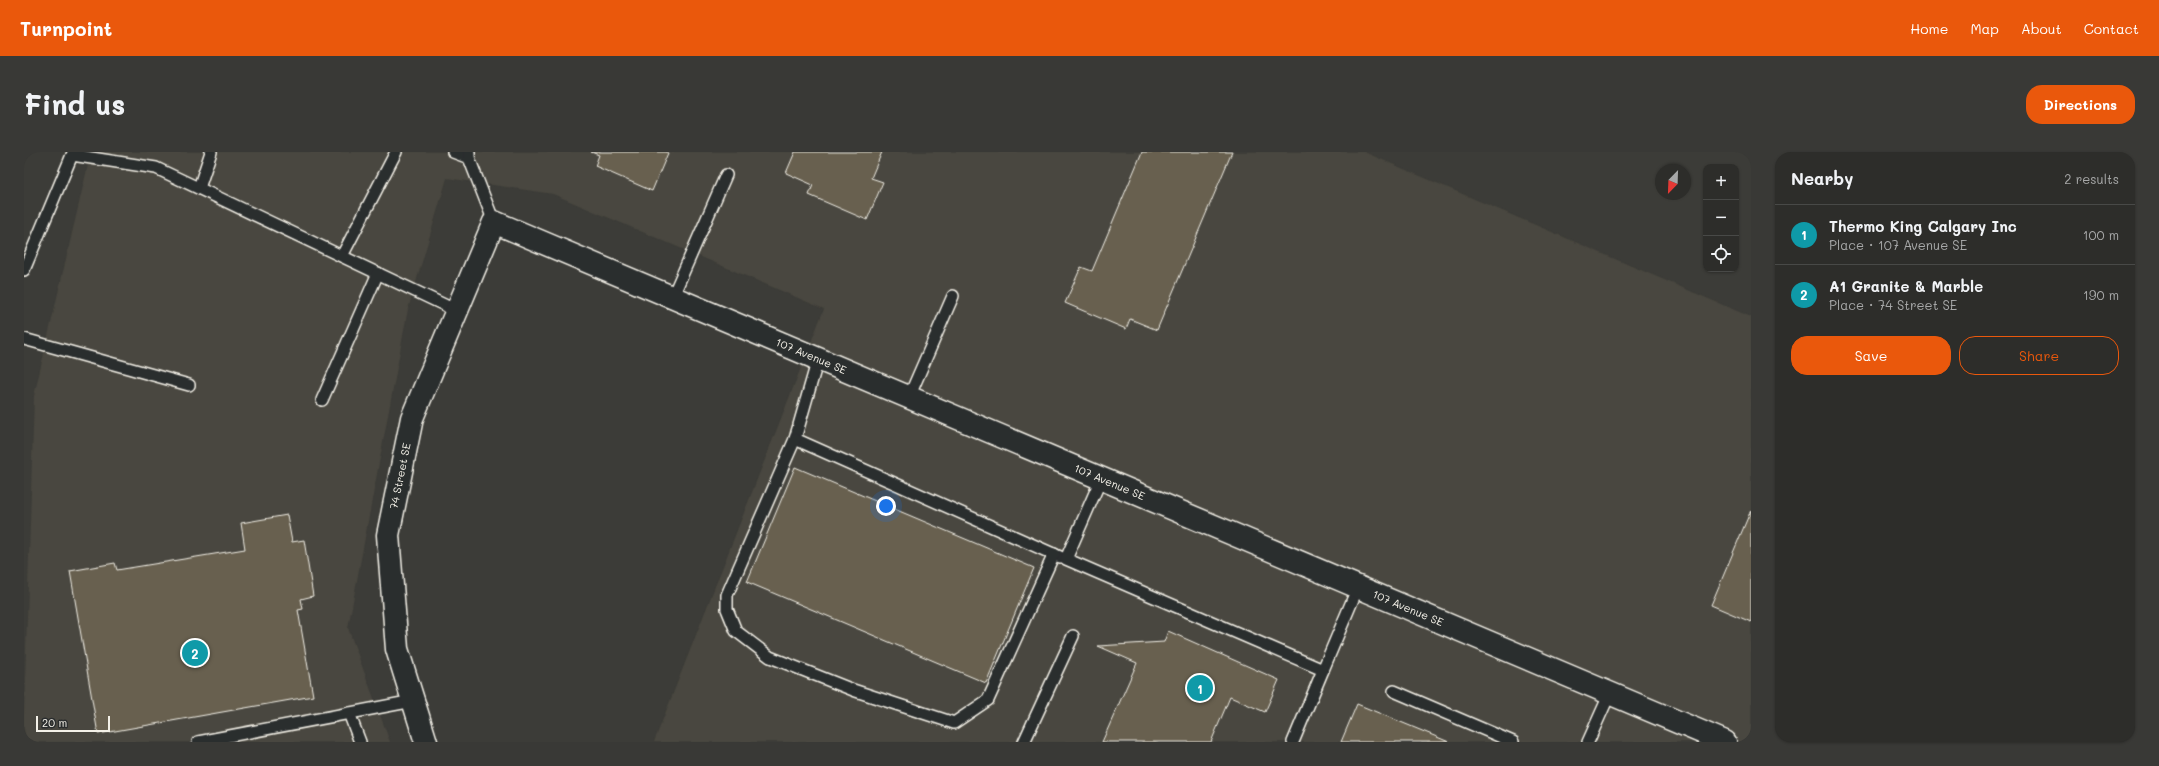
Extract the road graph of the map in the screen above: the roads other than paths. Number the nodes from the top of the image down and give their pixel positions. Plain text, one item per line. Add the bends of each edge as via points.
1 (211, 152) edge
2 (396, 152) edge
3 (453, 152) edge
4 (73, 153) edge
5 (469, 155) edge
6 (726, 175) dead end
7 (198, 188) junction
8 (494, 222) junction
9 (342, 256) junction
10 (24, 270) edge
11 (378, 273) junction
12 (953, 296) dead end
13 (672, 298) junction
14 (457, 311) junction
15 (24, 339) edge
16 (818, 359) junction
17 (189, 385) dead end
18 (909, 398) junction
19 (322, 400) dead end
20 (795, 439) junction
21 (1101, 479) junction
22 (1054, 554) junction
23 (1066, 559) junction
24 (1358, 587) junction
25 (1073, 636) dead end
26 (1323, 670) junction
27 (1394, 691) dead end
28 (1610, 693) junction
29 (413, 701) junction
30 (350, 713) junction
31 (198, 742) edge
32 (360, 742) edge
33 (426, 742) edge
34 (1024, 742) edge
35 (1294, 742) edge
36 (1513, 742) edge
37 (1588, 742) edge
38 (1726, 742) edge

1 - 7 lane
2 - 9 lane
3 - 5 lane
4 - 7 lane via 156,168
4 - 10 lane
5 - 8 lane
6 - 13 lane
7 - 9 lane
8 - 13 street, 107 Avenue SE
8 - 14 street, 74 Street SE
9 - 11 lane
11 - 14 lane
11 - 19 lane
12 - 18 lane
13 - 16 street, 107 Avenue SE
14 - 29 street, 74 Street SE via 412,418 388,535 397,649
15 - 17 lane
16 - 18 street, 107 Avenue SE
16 - 20 lane
18 - 21 street, 107 Avenue SE
20 - 22 lane
20 - 22 lane via 727,595 727,609 736,631 770,657 853,690 954,723 988,700
21 - 23 lane
21 - 24 street, 107 Avenue SE
22 - 23 lane
23 - 26 lane
24 - 26 lane
24 - 28 street, 107 Avenue SE
25 - 34 lane
26 - 35 lane
27 - 36 lane
28 - 37 lane
28 - 38 street, 107 Avenue SE
29 - 30 lane
29 - 33 street, 74 Street SE
30 - 31 lane
30 - 32 lane

